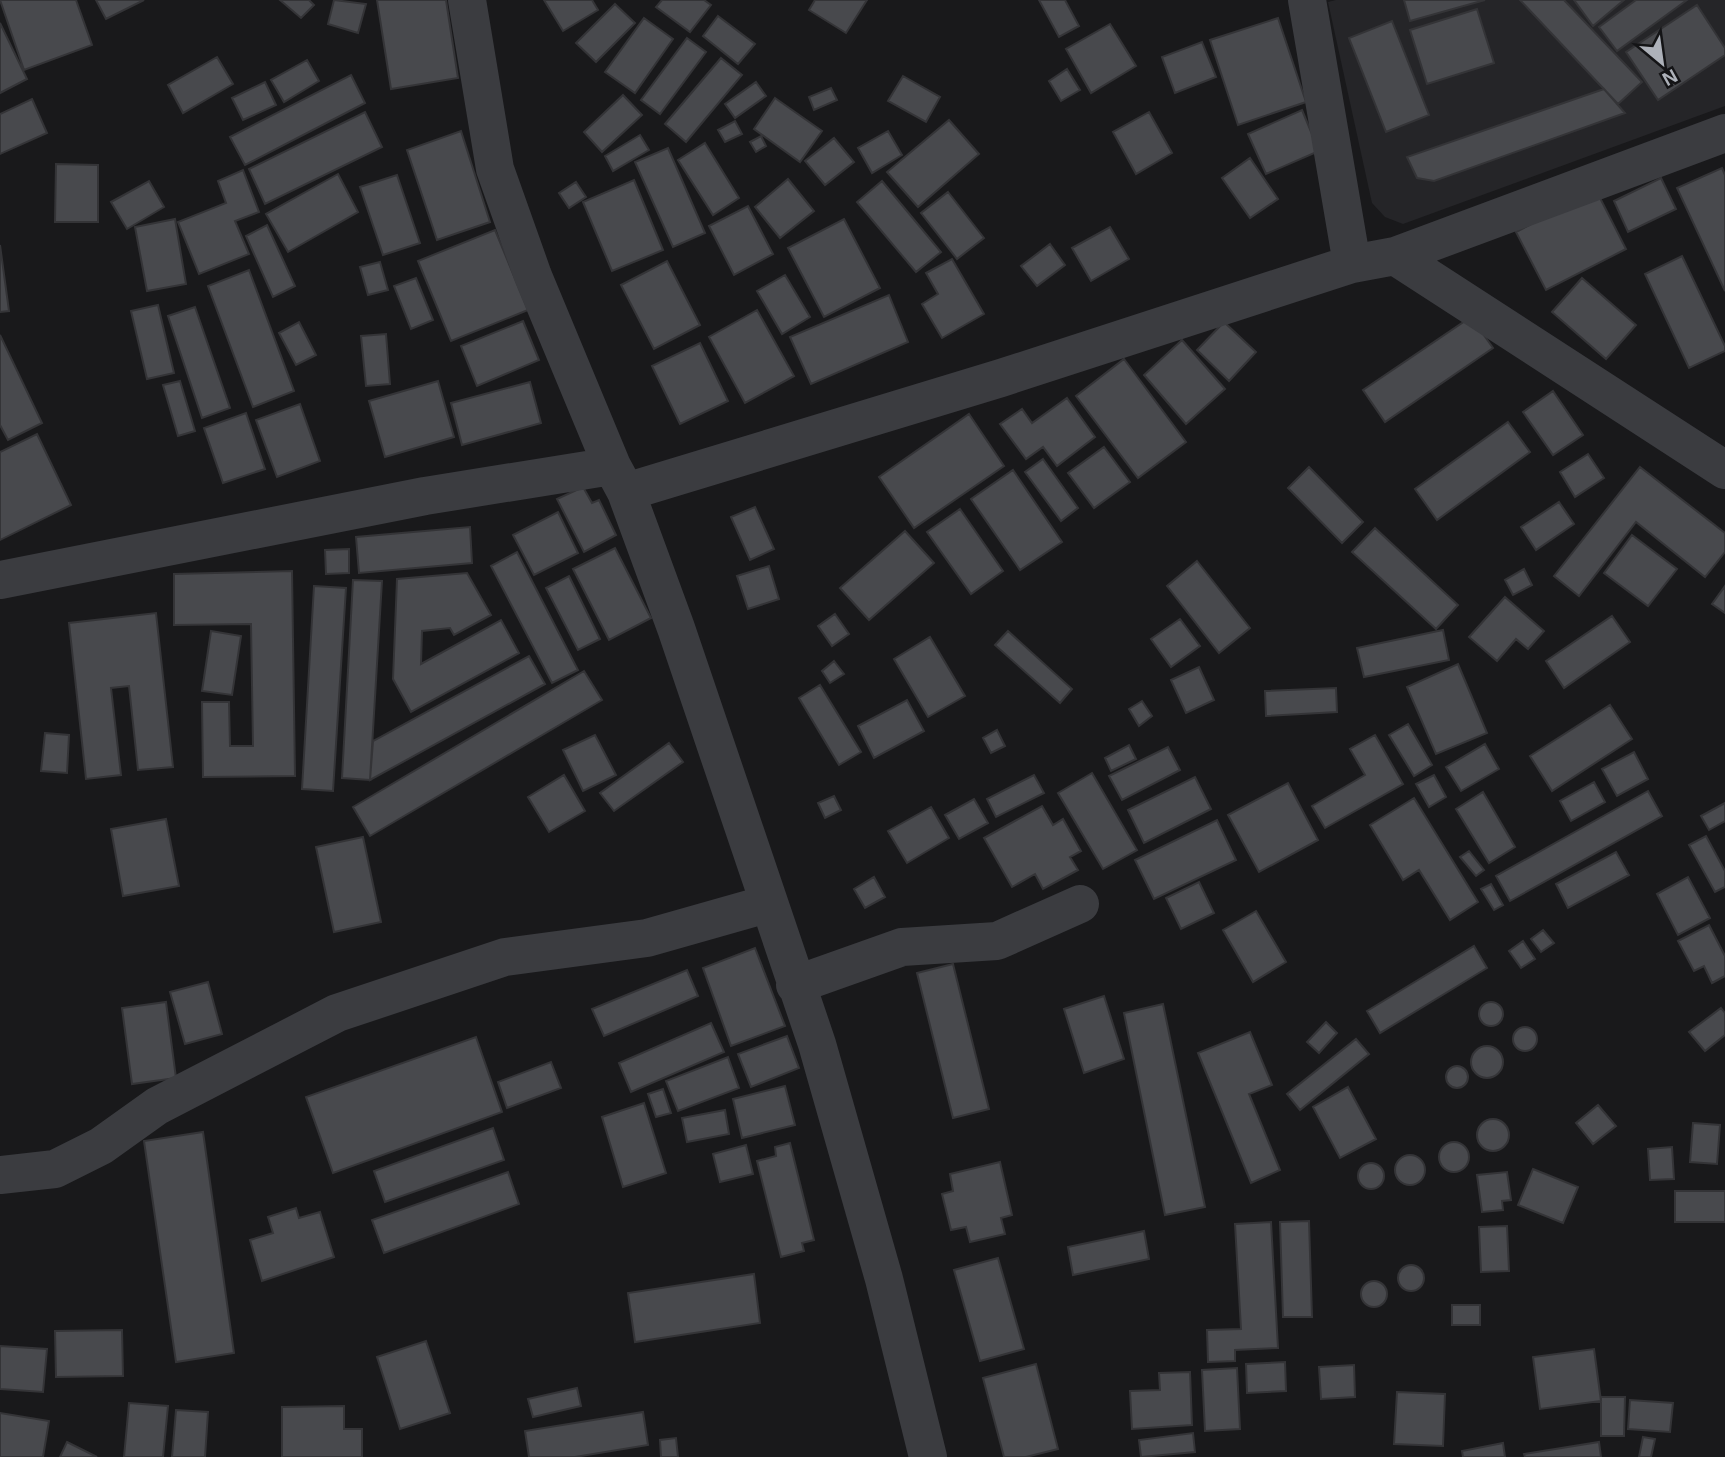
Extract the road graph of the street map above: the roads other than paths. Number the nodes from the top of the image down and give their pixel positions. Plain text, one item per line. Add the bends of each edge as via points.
1 (467, 0) edge
2 (1307, 0) edge
3 (1725, 133) edge
4 (1395, 256) junction
5 (1352, 264) junction
6 (1725, 470) edge
7 (619, 479) junction
8 (0, 580) edge
9 (767, 904) junction
10 (1080, 904) dead end
11 (795, 985) junction
12 (0, 1175) edge
13 (928, 1457) edge

1 - 7 street via 495,169 533,276
2 - 5 street
3 - 4 street
4 - 5 street
4 - 6 street
5 - 7 street via 1001,378
7 - 8 street via 425,496
7 - 9 street via 745,827
9 - 11 street
9 - 12 street via 647,938 505,957 337,1013 157,1106 101,1146 55,1169
10 - 11 street via 997,941 902,947
11 - 13 street via 817,1044 881,1265

